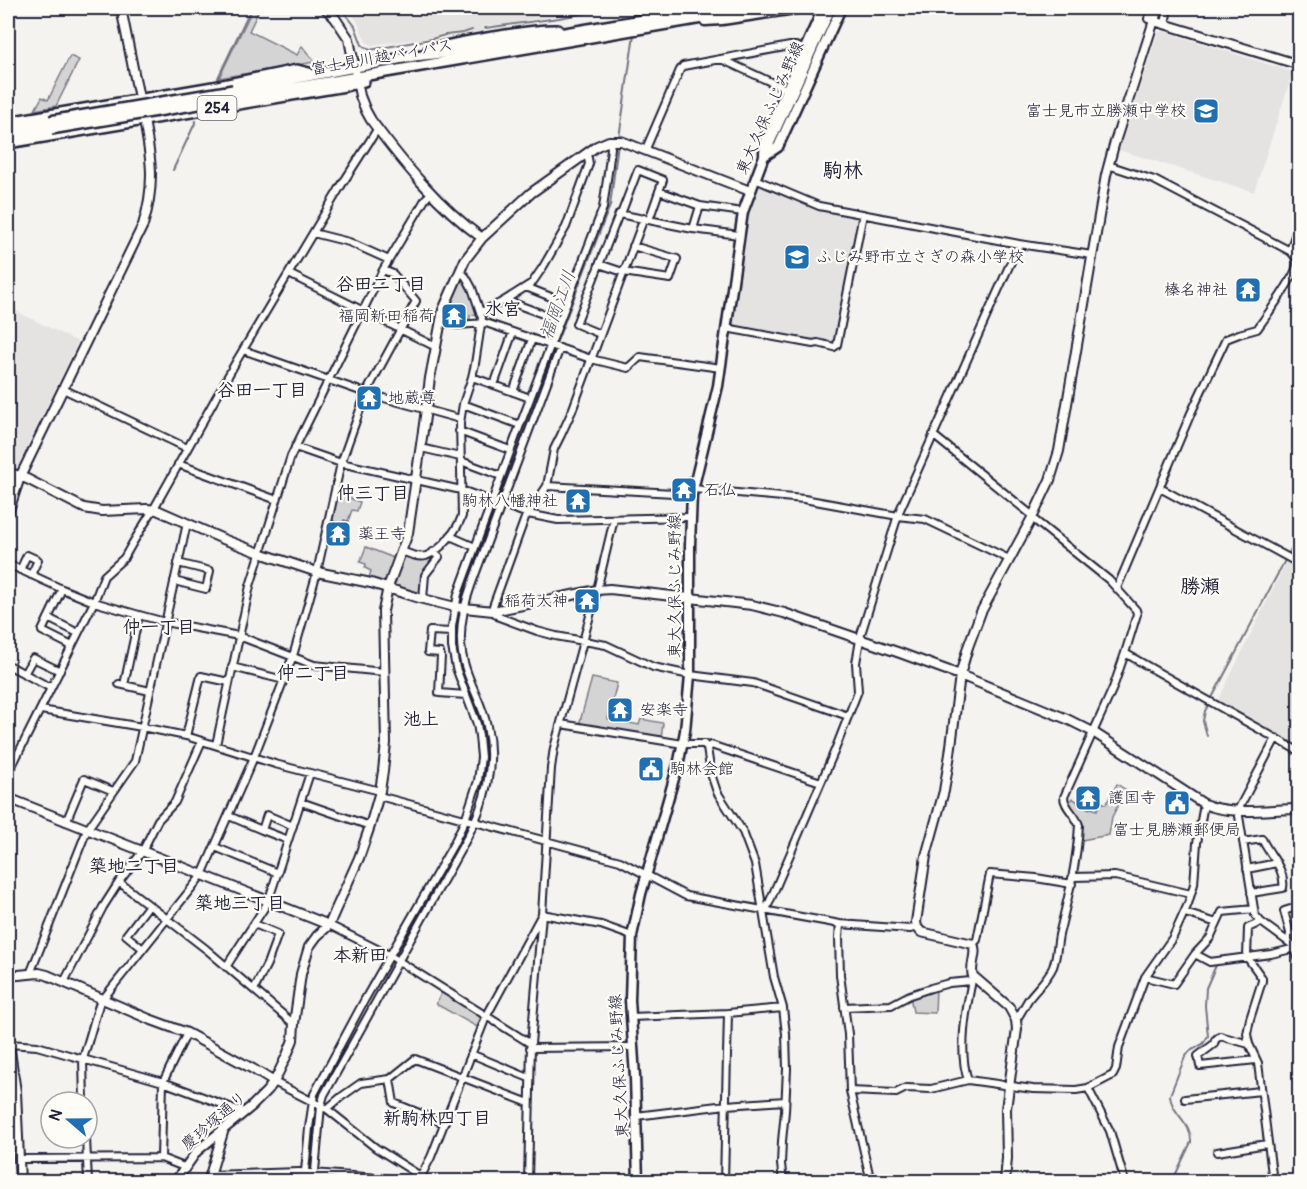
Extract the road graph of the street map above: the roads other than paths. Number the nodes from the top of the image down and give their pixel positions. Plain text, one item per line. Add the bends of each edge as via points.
1 (121, 8) edge
2 (325, 8) edge
3 (712, 8) edge
4 (761, 8) edge
5 (802, 8) edge
6 (820, 8) edge
7 (831, 8) edge
8 (842, 8) edge
9 (1152, 8) edge
10 (1158, 8) edge
11 (1168, 8) edge
12 (1151, 20) junction
13 (681, 21) junction
14 (639, 24) junction
15 (1165, 24) junction
16 (627, 26) junction
17 (804, 50) junction
18 (720, 59) junction
19 (1299, 65) edge
20 (313, 75) junction
21 (356, 75) junction
22 (790, 89) junction
23 (233, 94) junction
24 (140, 99) junction
25 (144, 120) junction
26 (8, 122) edge
27 (51, 125) junction
28 (378, 128) junction
29 (8, 129) edge
30 (8, 137) edge
31 (615, 141) junction
32 (8, 143) edge
33 (645, 151) junction
34 (586, 154) junction
35 (764, 156) junction
36 (1108, 165) junction
37 (755, 178) junction
38 (659, 191) junction
39 (750, 191) junction
40 (432, 193) junction
41 (700, 206) junction
42 (743, 212) junction
43 (621, 214) junction
44 (863, 214) junction
45 (646, 219) junction
46 (1299, 220) edge
47 (693, 229) junction
48 (313, 233) junction
49 (739, 235) junction
50 (482, 238) junction
51 (1019, 244) junction
52 (633, 246) junction
53 (1290, 251) junction
54 (1092, 255) junction
55 (388, 260) junction
56 (599, 264) junction
57 (383, 270) junction
58 (460, 271) junction
59 (623, 272) junction
60 (289, 274) junction
61 (526, 287) junction
62 (505, 300) junction
63 (566, 303) junction
64 (363, 311) junction
65 (481, 312) junction
66 (559, 320) junction
67 (441, 321) junction
68 (482, 323) junction
69 (726, 328) junction
70 (401, 330) junction
71 (513, 332) junction
72 (600, 334) junction
73 (532, 339) junction
74 (555, 346) junction
75 (436, 347) junction
76 (243, 350) junction
77 (591, 359) junction
78 (721, 368) junction
79 (472, 377) junction
80 (327, 381) junction
81 (494, 385) junction
82 (63, 389) junction
83 (513, 392) junction
84 (366, 393) junction
85 (530, 398) junction
86 (463, 404) junction
87 (426, 410) junction
88 (460, 419) junction
89 (520, 425) junction
90 (459, 431) junction
91 (933, 435) junction
92 (295, 447) junction
93 (187, 448) junction
94 (421, 448) junction
95 (510, 450) junction
96 (460, 459) junction
97 (341, 463) junction
98 (178, 464) junction
99 (8, 472) edge
100 (501, 476) junction
101 (21, 477) junction
102 (416, 480) junction
103 (547, 486) junction
104 (1160, 488) junction
105 (461, 490) junction
106 (692, 491) junction
107 (277, 500) junction
108 (492, 501) junction
109 (501, 505) junction
110 (153, 510) junction
111 (8, 513) edge
112 (528, 514) junction
113 (690, 516) junction
114 (898, 516) junction
115 (1032, 517) junction
116 (614, 519) junction
117 (187, 523) junction
118 (450, 536) junction
119 (475, 547) junction
120 (402, 551) junction
121 (433, 552) junction
122 (260, 553) junction
123 (1009, 559) junction
124 (178, 563) junction
125 (8, 564) edge
126 (1299, 564) edge
127 (20, 570) junction
128 (317, 572) junction
129 (31, 575) junction
130 (174, 581) junction
131 (388, 587) junction
132 (1117, 588) junction
133 (62, 589) junction
134 (597, 590) junction
135 (690, 598) junction
136 (423, 599) junction
137 (94, 602) junction
138 (459, 607) junction
139 (493, 611) junction
140 (138, 615) junction
141 (48, 618) junction
142 (165, 622) junction
143 (452, 632) junction
144 (78, 633) junction
145 (239, 636) junction
146 (861, 639) junction
147 (583, 641) junction
148 (72, 646) junction
149 (1125, 653) junction
150 (293, 656) junction
151 (8, 665) edge
152 (232, 668) junction
153 (60, 671) junction
154 (384, 672) junction
155 (24, 674) junction
156 (690, 675) junction
157 (960, 675) junction
158 (284, 680) junction
159 (229, 682) junction
160 (51, 688) junction
161 (150, 691) junction
162 (466, 694) junction
163 (40, 710) junction
164 (848, 717) junction
165 (561, 724) junction
166 (142, 727) junction
167 (1093, 732) junction
168 (186, 736) junction
169 (1276, 738) junction
170 (202, 741) junction
171 (683, 744) junction
172 (216, 745) junction
173 (707, 748) junction
174 (1299, 752) edge
175 (254, 757) junction
176 (310, 773) junction
177 (8, 774) edge
178 (821, 782) junction
179 (113, 791) junction
180 (379, 794) junction
181 (9, 799) edge
182 (301, 802) junction
183 (1204, 804) junction
184 (8, 809) edge
185 (1299, 809) edge
186 (1238, 810) junction
187 (229, 816) junction
188 (465, 820) junction
189 (66, 822) junction
190 (475, 822) junction
191 (293, 826) junction
192 (370, 826) junction
193 (87, 830) junction
194 (262, 830) junction
195 (288, 840) junction
196 (547, 841) junction
197 (1242, 842) junction
198 (215, 847) junction
199 (142, 852) junction
200 (1277, 863) junction
201 (1247, 868) junction
202 (278, 873) junction
203 (202, 875) junction
204 (646, 876) junction
205 (1073, 881) junction
206 (119, 882) junction
207 (1251, 893) junction
208 (1191, 894) junction
209 (268, 902) junction
210 (149, 905) junction
211 (1299, 906) edge
212 (1254, 909) junction
213 (765, 910) junction
214 (1185, 913) junction
215 (542, 914) junction
216 (168, 919) junction
217 (1261, 922) junction
218 (1217, 923) junction
219 (254, 924) junction
220 (840, 924) junction
221 (329, 925) junction
222 (917, 927) junction
223 (632, 936) junction
224 (1289, 942) junction
225 (973, 944) junction
226 (1297, 948) edge
227 (143, 949) junction
228 (1196, 954) junction
229 (390, 956) junction
230 (1247, 957) junction
231 (398, 961) junction
232 (1299, 964) edge
233 (226, 967) junction
234 (30, 974) junction
235 (8, 976) edge
236 (1145, 977) junction
237 (972, 979) junction
238 (64, 982) junction
239 (254, 990) junction
240 (102, 999) junction
241 (844, 1007) junction
242 (783, 1008) junction
243 (728, 1012) junction
244 (486, 1017) junction
245 (631, 1017) junction
246 (1016, 1020) junction
247 (294, 1024) junction
248 (187, 1033) junction
249 (8, 1040) edge
250 (1249, 1044) junction
251 (531, 1046) junction
252 (633, 1047) junction
253 (471, 1054) junction
254 (83, 1059) junction
255 (1256, 1060) junction
256 (462, 1077) junction
257 (530, 1077) junction
258 (390, 1079) junction
259 (968, 1080) junction
260 (163, 1082) junction
261 (274, 1082) junction
262 (1008, 1086) junction
263 (1088, 1088) junction
264 (84, 1090) edge
265 (850, 1091) junction
266 (1261, 1091) junction
267 (1185, 1099) dead end
268 (785, 1101) junction
269 (312, 1102) junction
270 (529, 1103) junction
271 (726, 1105) junction
272 (324, 1108) junction
273 (17, 1110) junction
274 (8, 1111) edge
275 (243, 1112) junction
276 (636, 1116) junction
277 (444, 1123) junction
278 (225, 1128) junction
279 (1268, 1144) junction
280 (87, 1150) edge
281 (1217, 1152) dead end
282 (87, 1158) junction
283 (161, 1158) junction
284 (19, 1159) junction
285 (184, 1167) junction
286 (266, 1173) junction
287 (305, 1173) junction
288 (208, 1178) edge
289 (314, 1178) edge
290 (8, 1179) edge
291 (419, 1180) edge
292 (20, 1181) edge
293 (88, 1182) edge
294 (175, 1182) edge
295 (267, 1182) edge
296 (304, 1182) edge
297 (430, 1182) edge
298 (528, 1182) edge
299 (638, 1182) edge
300 (724, 1182) edge
301 (783, 1182) edge
302 (871, 1182) edge
303 (1005, 1182) edge
304 (1125, 1182) edge
305 (1274, 1182) edge

1 - 24 street
2 - 21 street via 349,39
3 - 14 highway, 富士見川越バイパス / 254
4 - 13 highway, 富士見川越バイパス / 254
5 - 13 main road via 722,21
6 - 17 main road
7 - 22 main road, 東大久保ふじみ野線
8 - 35 main road via 778,147
9 - 12 street
10 - 12 street
11 - 15 street
12 - 15 street
12 - 36 street
13 - 14 highway, 富士見川越バイパス / 254
14 - 16 highway, 富士見川越バイパス / 254
15 - 19 street
16 - 21 highway, 富士見川越バイパス / 254 via 414,56
16 - 21 highway, 富士見川越バイパス / 254 via 424,65 412,72
17 - 18 street via 790,46
17 - 22 main road
18 - 22 street
18 - 33 street via 680,70
20 - 21 highway, 富士見川越バイパス / 254
20 - 23 highway, 富士見川越バイパス / 254
20 - 24 highway, 254 via 297,70
21 - 23 highway, 富士見川越バイパス / 254
21 - 25 highway, 254 via 345,86
21 - 28 street via 366,111
22 - 35 main road, 東大久保ふじみ野線
23 - 27 highway, 富士見川越バイパス / 254, bridge
24 - 25 street
24 - 26 highway, 254
25 - 32 highway, 254
25 - 82 street via 152,174 146,215
27 - 29 highway, 富士見川越バイパス / 254
27 - 30 highway, 富士見川越バイパス / 254
28 - 40 street
28 - 48 street
31 - 33 street
31 - 34 street, 慶珍塚通り
31 - 63 street via 603,208
33 - 39 street
34 - 50 street, 慶珍塚通り via 531,193
34 - 61 street via 589,164 566,227 543,267
35 - 37 main road, 東大久保ふじみ野線
36 - 53 street via 1154,180
36 - 54 street
37 - 39 main road, 東大久保ふじみ野線
37 - 44 street via 819,206
38 - 41 street
38 - 43 street via 663,180 638,170
38 - 45 street
39 - 42 main road, 東大久保ふじみ野線
40 - 50 street
40 - 55 street
41 - 42 street
41 - 47 street
42 - 49 main road, 東大久保ふじみ野線
43 - 45 street
43 - 56 street
44 - 51 street
44 - 69 street via 837,345
45 - 47 street
45 - 52 street
46 - 53 street
47 - 49 street
48 - 55 street via 349,242
48 - 60 street
49 - 69 main road, 東大久保ふじみ野線
50 - 58 street, 慶珍塚通り
51 - 54 street
51 - 91 street
52 - 59 street
52 - 59 street via 677,259 670,279
53 - 104 street via 1297,260 1293,277 1257,329 1226,339
54 - 115 street via 1059,451
55 - 57 street
56 - 59 street
56 - 72 street via 576,324
57 - 64 street
57 - 70 street via 393,274 416,301
58 - 65 street
58 - 67 street, 慶珍塚通り
59 - 72 street
60 - 64 street
60 - 76 street
61 - 62 street
61 - 63 street
62 - 65 street
62 - 66 street
63 - 66 street
64 - 70 street
64 - 80 street
65 - 68 street
66 - 74 street
67 - 68 street via 458,325
67 - 75 street, 慶珍塚通り
68 - 71 street
68 - 79 street
69 - 78 main road, 東大久保ふじみ野線
70 - 75 street
70 - 84 street
71 - 73 street
71 - 81 street
72 - 77 street
73 - 74 street
73 - 83 street
74 - 77 street
74 - 85 street
74 - 109 street
75 - 87 street, 慶珍塚通り
76 - 80 street
76 - 93 street
77 - 78 street via 628,368 640,357
77 - 103 street via 554,448
78 - 106 main road, 東大久保ふじみ野線
79 - 81 street
79 - 86 street
80 - 84 street
80 - 92 street
81 - 83 street
82 - 93 street
82 - 101 street
83 - 85 street
84 - 87 street
84 - 97 street
85 - 89 street
86 - 88 street
86 - 89 street
87 - 88 street
87 - 94 street, 慶珍塚通り
88 - 90 street
89 - 95 street
90 - 95 street
90 - 96 street
91 - 114 street
91 - 115 street
92 - 97 street
92 - 107 street
93 - 98 street
94 - 96 street
94 - 102 street, 慶珍塚通り
95 - 100 street
96 - 100 street
96 - 105 street
97 - 102 street
97 - 128 street
98 - 107 street
98 - 110 street
99 - 101 street
100 - 108 street
101 - 110 street via 84,508
101 - 111 street
102 - 105 street
102 - 120 street, 慶珍塚通り
103 - 106 street
103 - 112 street
104 - 126 street
104 - 132 street
105 - 108 street
105 - 118 street via 462,516
106 - 113 main road, 東大久保ふじみ野線
106 - 114 street via 804,499
107 - 122 street
108 - 109 street
108 - 119 street
109 - 112 street
109 - 138 street
110 - 117 street
110 - 137 street via 124,558 104,576
112 - 116 street via 558,520
112 - 139 street
113 - 116 street
113 - 135 main road, 東大久保ふじみ野線
114 - 123 street via 925,519
114 - 146 street
115 - 123 street
115 - 132 street
116 - 134 street
117 - 122 street
117 - 124 street
118 - 119 street
118 - 121 street
119 - 138 street via 458,594
120 - 121 street via 418,557
120 - 131 street, 慶珍塚通り
121 - 136 street via 439,557 425,575
122 - 128 street
122 - 145 street
123 - 157 street via 975,625
124 - 130 street
124 - 130 street via 210,571 206,589
125 - 127 street
127 - 129 street
127 - 129 street via 27,555 32,557 38,560
128 - 131 street
128 - 150 street
129 - 133 street
130 - 142 street
131 - 136 street
131 - 154 street, 慶珍塚通り via 382,611
132 - 149 street via 1137,614
133 - 137 street
133 - 141 street
134 - 135 street
134 - 139 street
134 - 147 street
135 - 146 street via 769,609
135 - 156 main road, 東大久保ふじみ野線
136 - 138 street
137 - 140 street
137 - 144 street
138 - 139 street
138 - 143 street
138 - 190 street via 465,667 487,724 491,754 490,772
139 - 147 street via 537,631
140 - 142 street
140 - 161 street via 121,684
141 - 144 street
141 - 148 street via 42,631
142 - 145 street
142 - 161 street
143 - 162 street via 456,668
143 - 162 street via 430,631 428,652 441,656 439,693
144 - 148 street
145 - 150 street
145 - 152 street
146 - 157 street
146 - 164 street via 856,663 858,691
147 - 156 street via 606,645 653,667
147 - 165 street
148 - 153 street
149 - 167 street
149 - 169 street
150 - 154 street via 314,665
150 - 158 street
151 - 155 street
152 - 158 street
152 - 159 street
153 - 155 street via 33,658
153 - 160 street
154 - 180 street, 慶珍塚通り via 386,743
155 - 160 street
156 - 164 street via 753,683
156 - 171 main road, 東大久保ふじみ野線
157 - 167 street
157 - 222 street via 944,791 926,856
158 - 175 street
159 - 168 street via 201,676
159 - 172 street
160 - 163 street
161 - 166 street
162 - 188 street via 477,724 481,757
163 - 166 street
163 - 177 street
164 - 178 street
165 - 171 street
165 - 196 street via 554,747
166 - 168 street
166 - 179 street via 135,761
167 - 183 street
167 - 205 street via 1064,797 1079,825
168 - 170 street
169 - 174 street
169 - 186 street
170 - 172 street
170 - 199 street via 179,794 158,820
171 - 173 street via 704,744
171 - 204 main road, 東大久保ふじみ野線
172 - 175 street
173 - 178 street via 711,746
173 - 213 street via 717,792 751,849
175 - 176 street
175 - 187 street
176 - 180 street
176 - 182 street
178 - 213 street
179 - 189 street via 84,779
179 - 193 street
180 - 188 street
180 - 192 street, 慶珍塚通り
181 - 184 street
181 - 189 street
182 - 191 street
182 - 192 street
183 - 186 street
183 - 208 street
185 - 186 street
186 - 197 street
187 - 194 street
187 - 198 street
188 - 190 street
188 - 229 street
189 - 193 street
190 - 196 street
190 - 231 street
191 - 194 street via 267,815
191 - 195 street
192 - 221 street, 慶珍塚通り
193 - 199 street
193 - 234 street
194 - 195 street
195 - 202 street
196 - 204 street via 620,861
196 - 215 street
197 - 200 street via 1262,839
197 - 201 street
198 - 202 street
198 - 203 street
199 - 203 street
199 - 206 street
200 - 201 street
200 - 207 street via 1283,888
201 - 207 street
202 - 209 street
203 - 209 street
203 - 216 street
204 - 213 street via 686,896
204 - 223 main road, 東大久保ふじみ野線
205 - 208 street via 1115,876
205 - 225 street via 990,874
205 - 246 street via 1053,966
206 - 210 street
206 - 238 street
207 - 212 street
208 - 214 street
209 - 219 street
209 - 221 street
210 - 216 street
210 - 227 street via 126,935
211 - 224 street via 1284,911
212 - 217 street
212 - 218 street via 1222,912
213 - 220 street
213 - 242 street via 774,977
214 - 218 street
214 - 236 street
215 - 223 street via 601,925
215 - 244 street
215 - 251 street
216 - 227 street
216 - 233 street
217 - 224 street
217 - 230 street via 1248,928
218 - 228 street
219 - 233 street
219 - 239 street via 278,934
220 - 222 street
220 - 241 street
221 - 229 street
221 - 247 street, 慶珍塚通り via 309,947
222 - 225 street via 921,932
223 - 245 main road, 東大久保ふじみ野線
224 - 226 street
225 - 237 street
226 - 230 street
226 - 232 street
227 - 240 street
228 - 230 street via 1210,962
228 - 236 street via 1174,984
229 - 231 street
229 - 269 street
230 - 250 street via 1262,978 1247,1034
231 - 244 street
231 - 272 street via 324,1095
233 - 239 street
234 - 235 street
234 - 238 street via 44,974
236 - 263 street via 1119,1047 1115,1073
237 - 241 street via 931,988 891,1005
237 - 246 street via 1005,1003
237 - 259 street via 963,1050
238 - 240 street
239 - 247 street
240 - 248 street
240 - 254 street
241 - 265 street
242 - 243 street
242 - 268 street
243 - 245 street
243 - 271 street
244 - 251 street
244 - 253 street
245 - 252 main road, 東大久保ふじみ野線
246 - 262 street
247 - 261 street, 慶珍塚通り via 293,1040
248 - 260 street
248 - 261 street
249 - 254 street
249 - 273 street
250 - 255 street
250 - 255 street via 1220,1036 1198,1056 1200,1066
251 - 252 street
251 - 257 street
252 - 276 main road, 東大久保ふじみ野線
253 - 256 street
253 - 257 street
254 - 260 street
254 - 264 street
255 - 266 street
256 - 258 street via 415,1059
256 - 270 street
256 - 277 street
257 - 270 street
258 - 272 street via 361,1083
258 - 277 street via 394,1103
259 - 262 street
259 - 265 street via 931,1089 906,1088 896,1093
260 - 275 street
260 - 283 street
261 - 269 street
261 - 275 street, 慶珍塚通り
262 - 263 street via 1047,1090
262 - 303 street
263 - 304 street via 1110,1131
265 - 302 street
266 - 267 street
266 - 279 street
268 - 271 street
268 - 301 street
269 - 272 street
269 - 287 street
270 - 298 street
271 - 276 street
271 - 300 street
272 - 289 street
272 - 291 street
273 - 274 street
273 - 284 street
275 - 278 street, 慶珍塚通り
276 - 299 main road, 東大久保ふじみ野線
277 - 291 street
278 - 285 street, 慶珍塚通り via 196,1150
278 - 288 street
279 - 281 street
279 - 305 street
280 - 282 street
282 - 283 street
282 - 284 street
282 - 293 street
283 - 285 street
284 - 292 street
285 - 294 street, 慶珍塚通り
286 - 287 street
286 - 288 street
286 - 295 street
287 - 289 street
287 - 296 street
289 - 291 street
290 - 292 street
291 - 297 street

